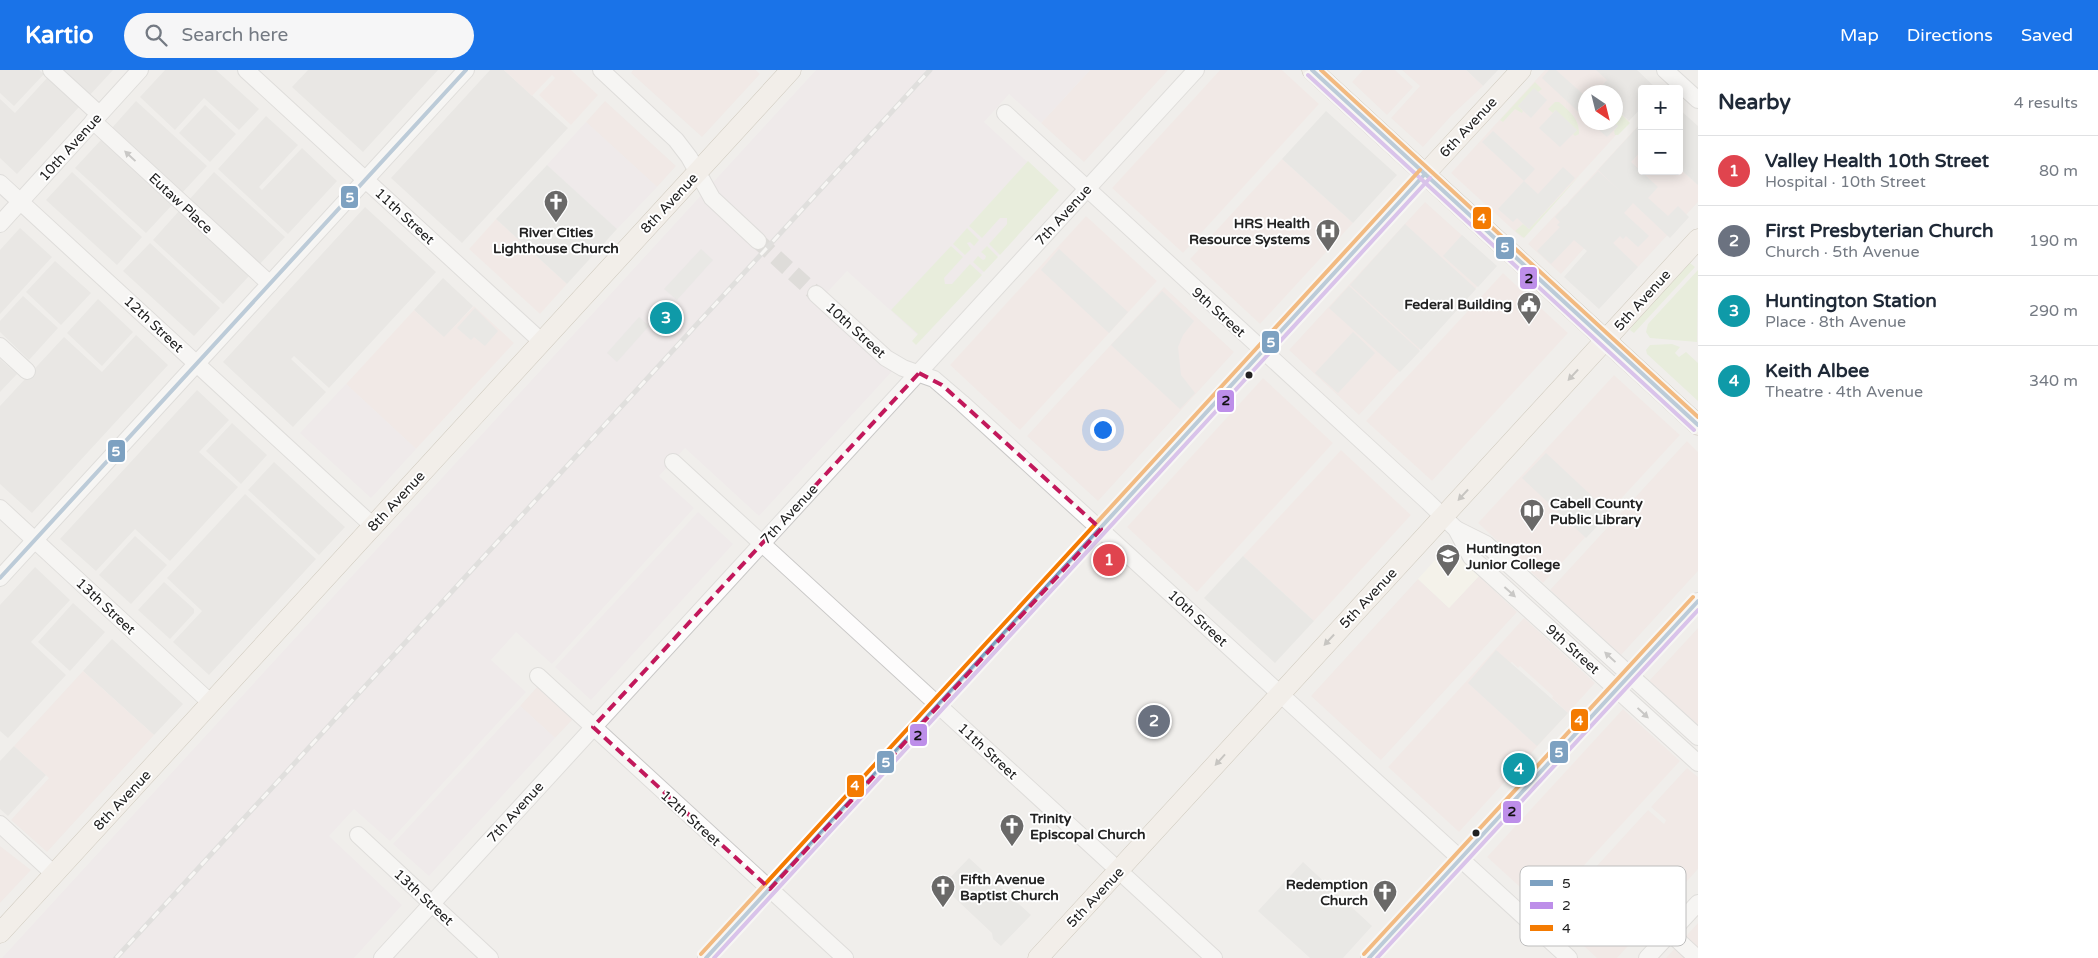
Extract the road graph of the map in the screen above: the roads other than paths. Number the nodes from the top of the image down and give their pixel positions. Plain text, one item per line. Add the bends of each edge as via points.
1 (50, 70) edge
2 (140, 70) edge
3 (246, 70) edge
4 (466, 70) edge
5 (601, 70) edge
6 (791, 70) edge
7 (1196, 70) edge
8 (1312, 70) edge
9 (1521, 70) edge
10 (1665, 70) edge
11 (1698, 100) edge
12 (1005, 114) dead end
13 (98, 121) junction
14 (697, 173) junction
15 (1425, 174) junction
16 (366, 180) junction
17 (0, 183) edge
18 (1086, 189) junction
19 (20, 201) junction
20 (0, 224) edge
21 (1698, 239) edge
22 (758, 241) tunnel mouth
23 (270, 284) junction
24 (816, 294) tunnel mouth
25 (1606, 340) junction
26 (542, 342) junction
27 (0, 346) edge
28 (1263, 351) junction
29 (197, 364) junction
30 (27, 371) dead end
31 (919, 373) junction
32 (1698, 425) edge
33 (673, 462) dead end
34 (0, 508) edge
35 (1449, 523) junction
36 (373, 526) junction
37 (1101, 529) junction
38 (35, 540) junction
39 (762, 543) junction
40 (0, 578) edge
41 (1698, 601) edge
42 (1630, 675) junction
43 (538, 676) dead end
44 (1617, 689) junction
45 (1280, 694) junction
46 (211, 703) junction
47 (939, 705) junction
48 (593, 727) junction
49 (1698, 737) edge
50 (1698, 763) edge
51 (0, 824) edge
52 (358, 835) dead end
53 (1461, 859) junction
54 (1118, 871) junction
55 (54, 874) junction
56 (770, 889) junction
57 (1698, 903) edge
58 (431, 904) junction
59 (1520, 913) edge
60 (1686, 916) edge
61 (0, 933) edge
62 (1556, 946) edge
63 (1658, 946) edge
64 (1684, 946) edge
65 (382, 958) edge
66 (490, 958) edge
67 (706, 958) edge
68 (845, 958) edge
69 (1038, 958) edge
70 (1214, 958) edge
71 (1369, 958) edge
72 (1569, 958) edge
73 (1647, 958) edge
74 (1697, 958) edge

1 - 13 street, Eutaw Place
2 - 13 street, 10th Avenue
3 - 16 street, 11th Street
4 - 16 street
5 - 14 street via 672,135
6 - 14 main road, 8th Avenue
7 - 18 street, 7th Avenue
8 - 15 main road
9 - 15 main road, 6th Avenue
10 - 11 street
12 - 18 street, 9th Street
13 - 19 street, 10th Avenue
23 -> 13 street, Eutaw Place
14 - 22 street via 718,205
14 - 26 main road, 8th Avenue
15 - 25 main road
15 - 28 street, 6th Avenue
16 - 23 street
16 - 26 street, 11th Street
17 - 19 street, 12th Street
18 - 28 street, 9th Street
18 - 31 street, 7th Avenue
19 - 20 street, 10th Avenue
19 - 29 street, 12th Street
21 - 25 main road, 5th Avenue
23 - 29 street
24 - 31 street, 10th Street via 886,358
25 - 32 main road
25 -> 35 main road, 5th Avenue
26 - 36 main road, 8th Avenue
27 - 30 street
28 - 35 street, 9th Street
28 - 37 street, 6th Avenue
29 - 36 street, 12th Street
29 - 38 street
31 - 37 street, 10th Street via 942,385
31 - 39 street, 7th Avenue
33 - 39 street, 11th Street
34 - 38 street, 13th Street
42 -> 35 street, 9th Street via 1486,544
35 -> 44 street, 9th Street via 1471,558
35 -> 45 main road, 5th Avenue
36 - 46 main road, 8th Avenue
37 - 45 street, 10th Street
37 - 47 street, 6th Avenue
38 - 40 street
38 - 46 street, 13th Street
39 - 47 street, 11th Street
39 - 48 street, 7th Avenue
41 - 42 street
42 - 44 street
42 - 49 street, 9th Street
43 - 48 street, 12th Street
44 -> 50 street, 9th Street
44 - 53 street
45 - 53 street, 10th Street
45 -> 54 main road, 5th Avenue
46 - 55 main road, 8th Avenue
47 - 54 street, 11th Street
47 - 56 street, 6th Avenue
48 - 56 street, 12th Street
48 - 58 street, 7th Avenue
51 - 55 street
52 - 58 street, 13th Street
53 - 59 street, 10th Street
53 - 71 street
54 - 69 main road, 5th Avenue
54 - 70 street, 11th Street
55 - 61 main road, 8th Avenue
56 - 67 street, 6th Avenue
56 - 68 street, 12th Street
57 - 60 street
58 - 65 street, 7th Avenue
58 - 66 street, 13th Street
62 - 72 street, 10th Street
63 - 73 street
64 - 74 street

